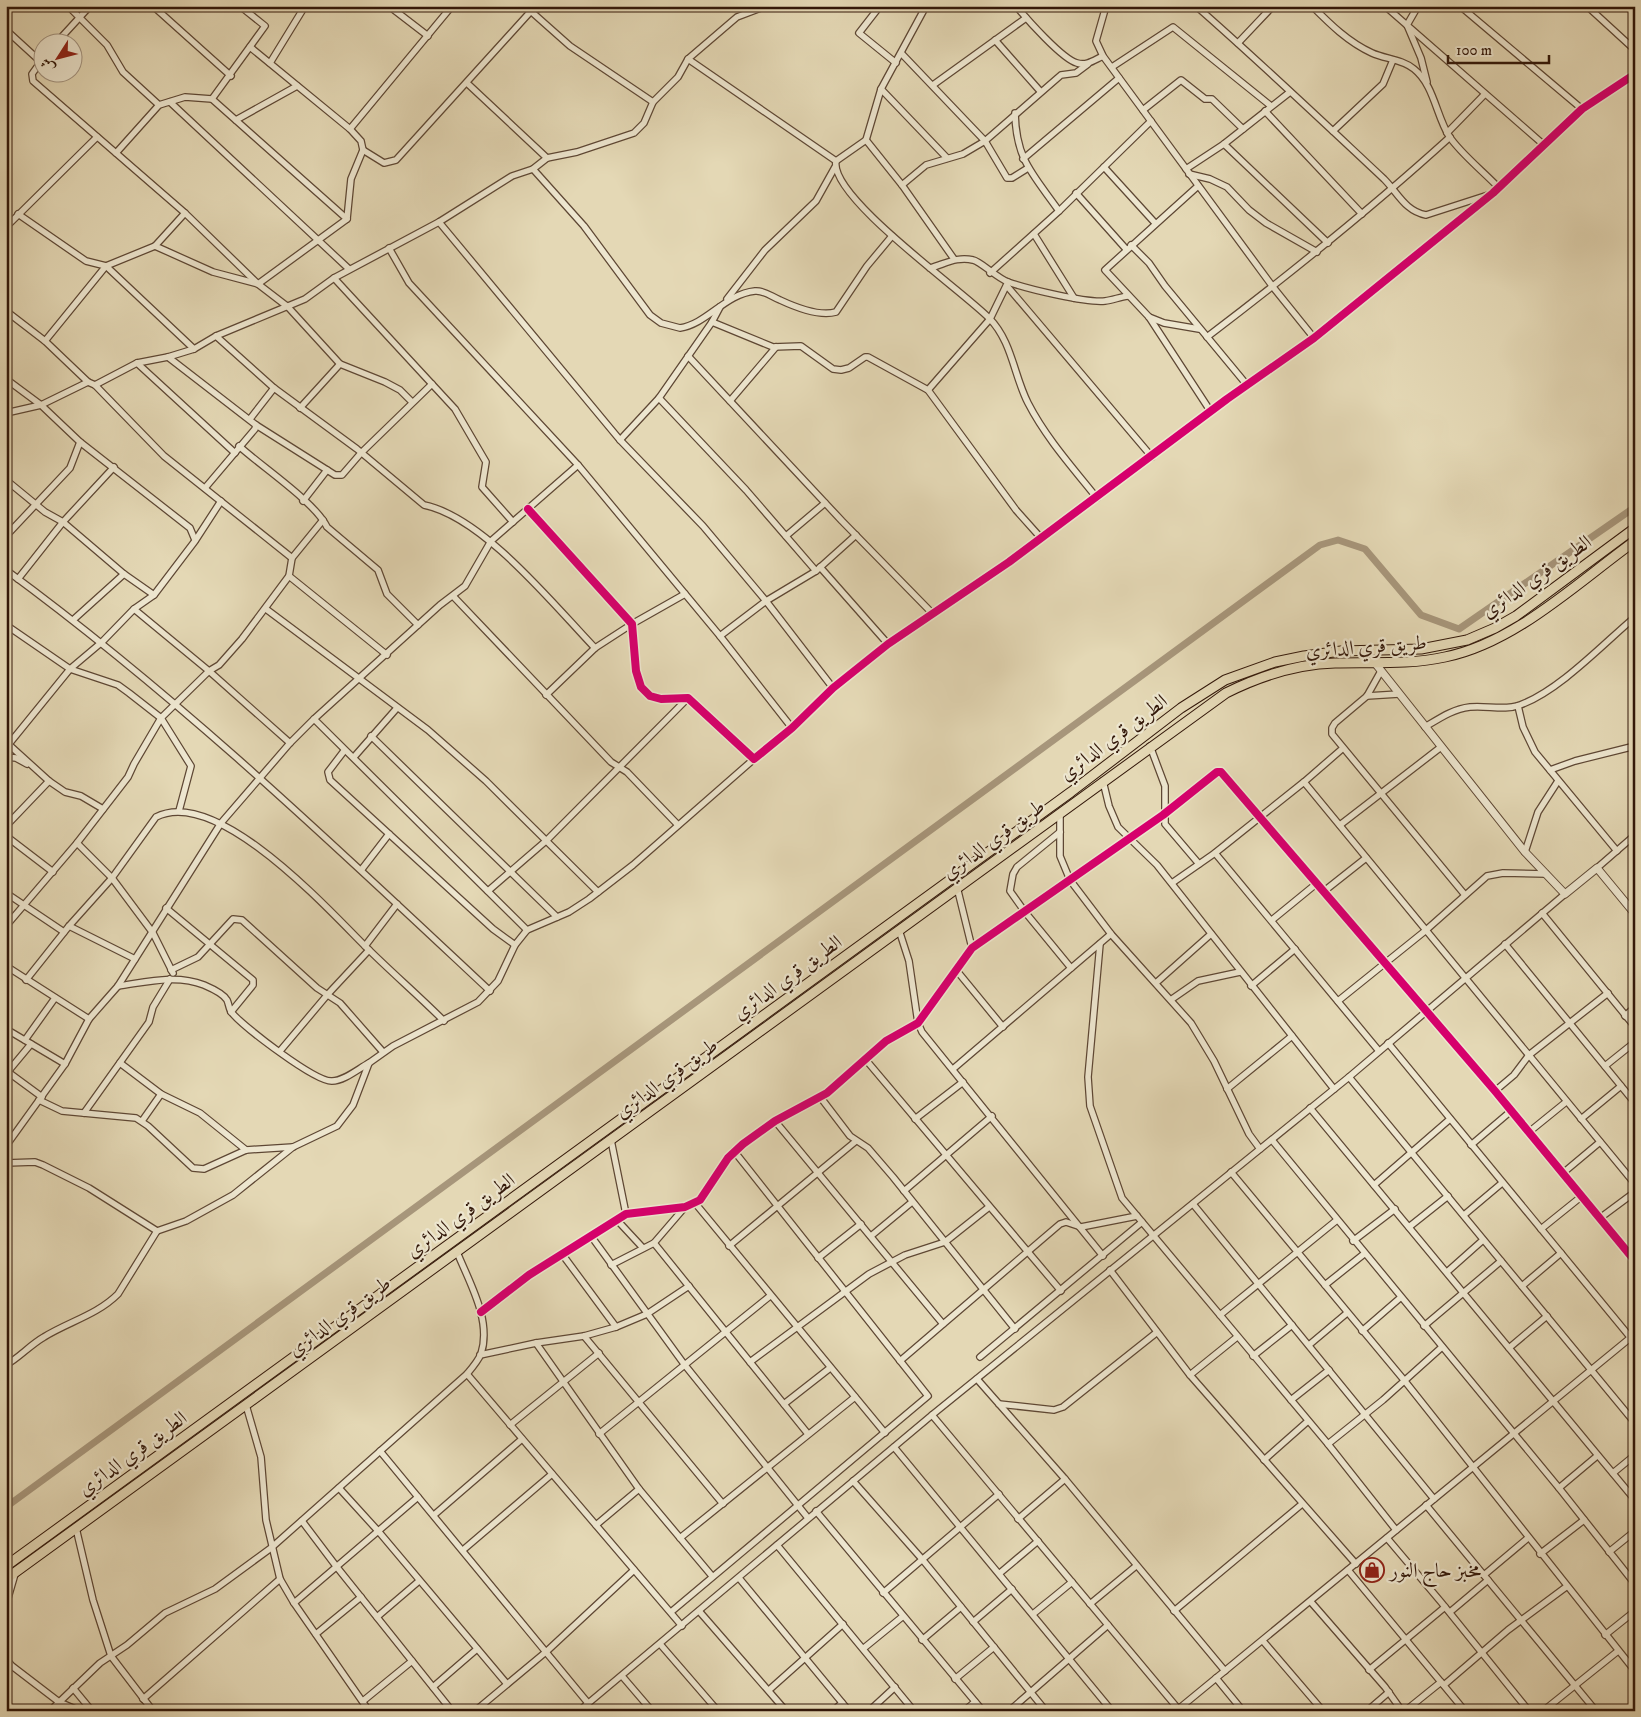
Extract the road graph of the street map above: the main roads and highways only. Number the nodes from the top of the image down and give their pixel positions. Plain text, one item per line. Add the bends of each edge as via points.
1 (1635, 528) edge
2 (1635, 540) edge
3 (6, 1566) edge
4 (6, 1579) edge

1 - 3 highway, الطريق قري الدائري via 1516,616 1467,640 1421,649 1341,651 1288,659 1225,680 1196,698
2 - 4 highway, طريق قري الدائري via 1543,609 1481,647 1443,658 1404,663 1302,666 1260,678 1226,693

